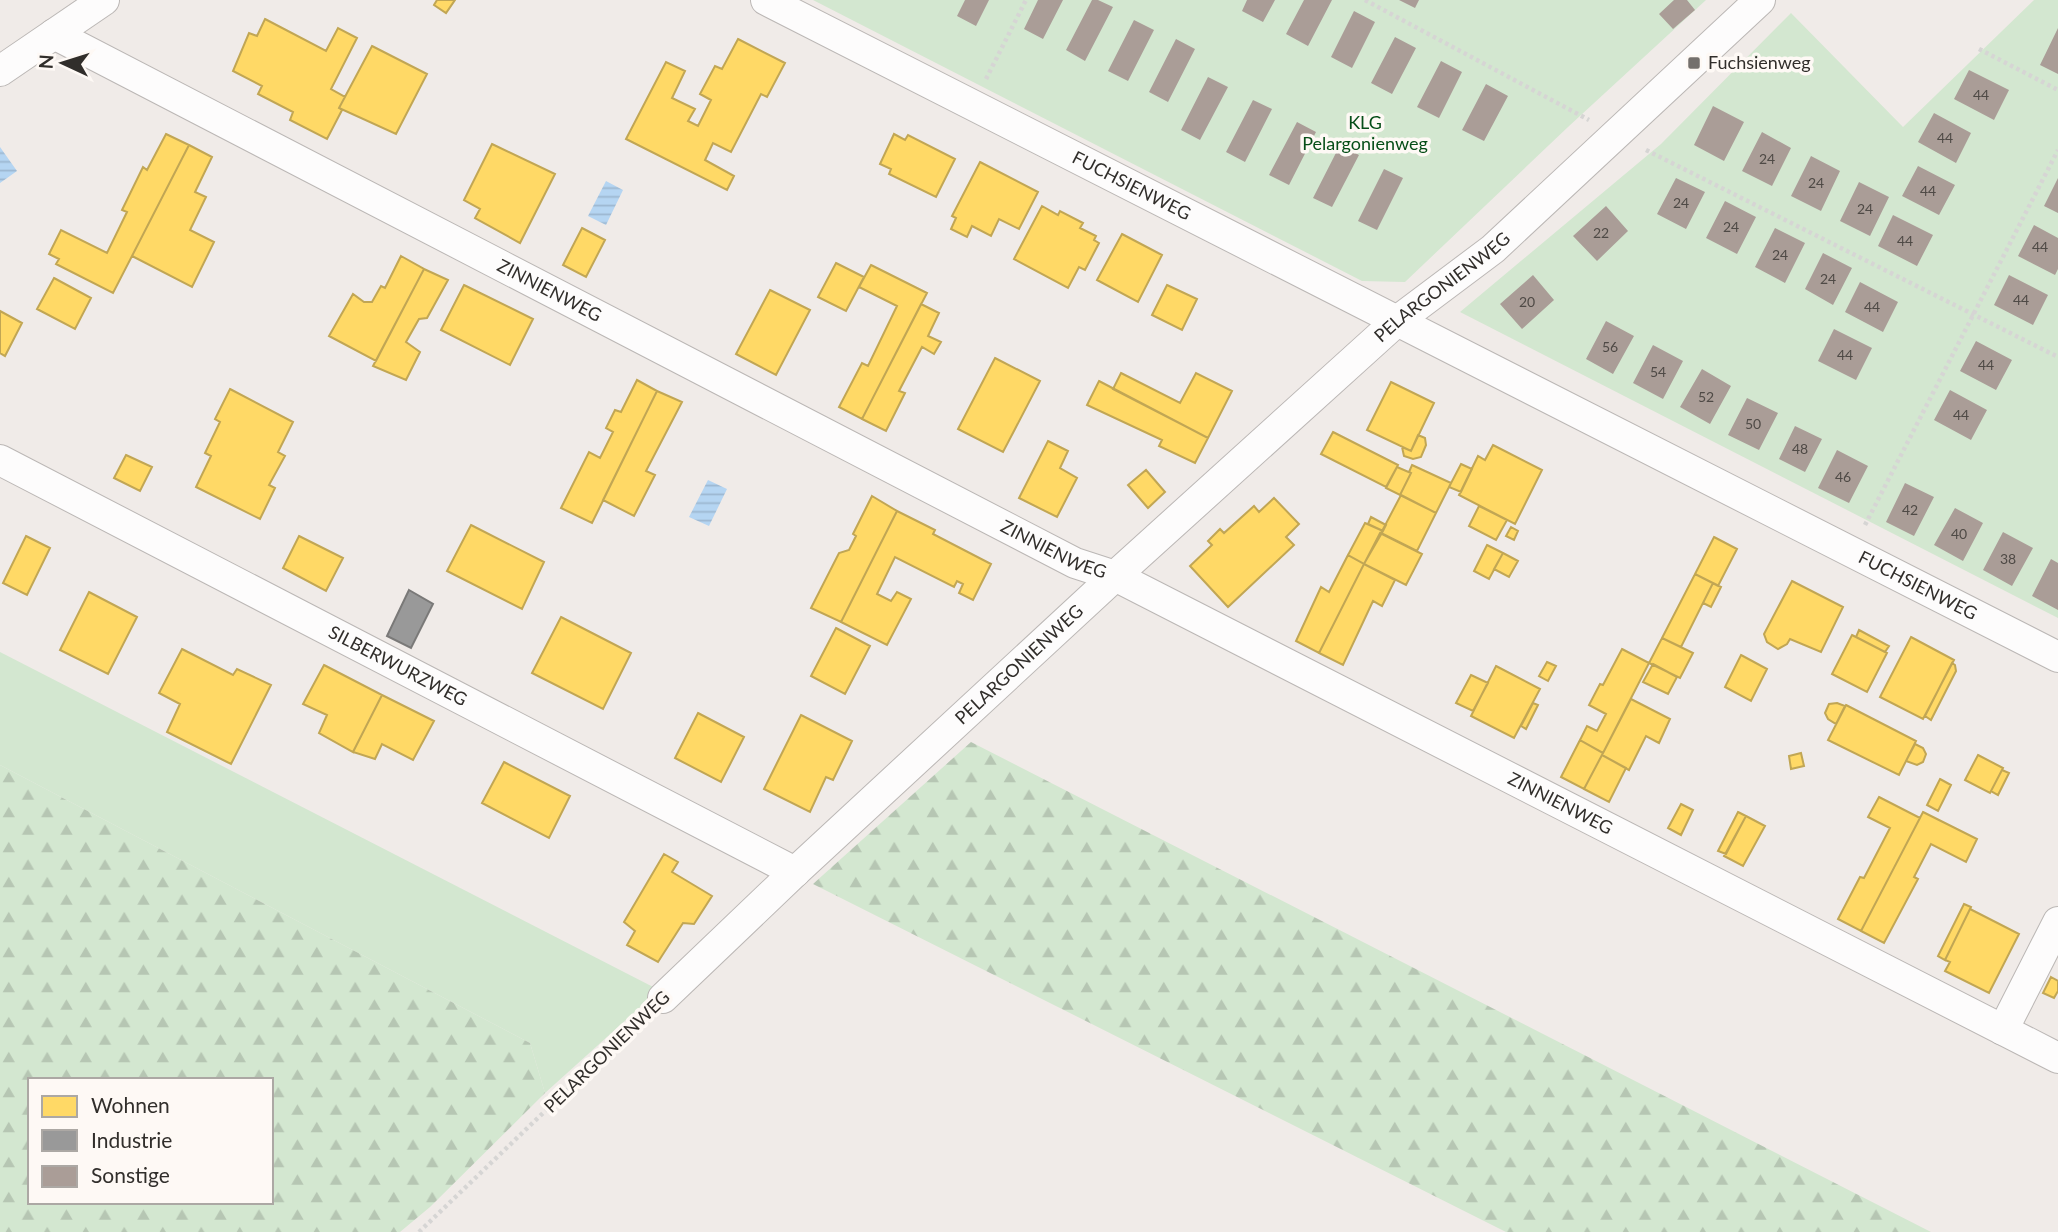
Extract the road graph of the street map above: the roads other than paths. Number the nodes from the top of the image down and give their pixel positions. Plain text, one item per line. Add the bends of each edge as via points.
1 (104, 0) edge
2 (766, 0) edge
3 (1760, 0) edge
4 (54, 34) junction
5 (0, 71) edge
6 (1397, 321) junction
7 (0, 460) edge
8 (1115, 576) junction
9 (2058, 657) edge
10 (794, 872) junction
11 (2058, 922) edge
12 (663, 998) road end
13 (2003, 1030) junction
14 (2058, 1058) edge

1 - 4 street
2 - 6 street, FUCHSIENWEG
3 - 6 street, PELARGONIENWEG via 1493,249
4 - 5 street
4 - 8 street, ZINNIENWEG via 1062,556
6 - 8 street, PELARGONIENWEG
6 - 9 street, FUCHSIENWEG
7 - 10 street, SILBERWURZWEG
8 - 10 street, PELARGONIENWEG
8 - 13 street, ZINNIENWEG
10 - 12 street, PELARGONIENWEG
11 - 13 street
13 - 14 street, ZINNIENWEG

